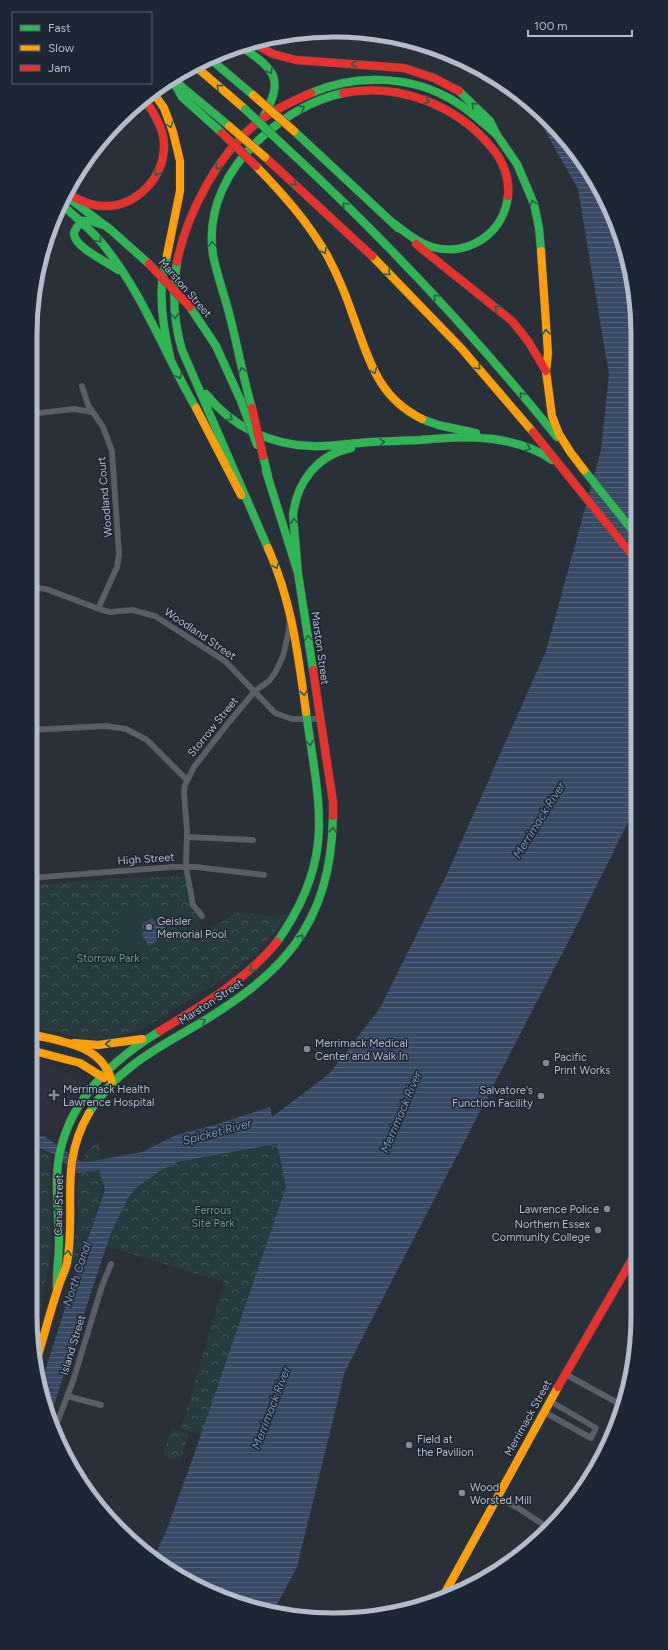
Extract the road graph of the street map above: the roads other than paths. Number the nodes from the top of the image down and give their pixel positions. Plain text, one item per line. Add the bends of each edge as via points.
1 (259, 47) edge
2 (247, 50) edge
3 (214, 63) edge
4 (200, 70) edge
5 (176, 83) edge
6 (175, 84) edge
7 (156, 96) edge
8 (146, 104) edge
9 (263, 118) junction
10 (497, 135) junction
11 (71, 196) edge
12 (70, 198) edge
13 (66, 208) edge
14 (82, 221) junction
15 (393, 223) junction
16 (106, 226) junction
17 (128, 278) junction
18 (172, 361) junction
19 (546, 371) junction
20 (195, 379) junction
21 (82, 386) dead end
22 (92, 412) junction
23 (37, 413) edge
24 (490, 438) junction
25 (365, 443) junction
26 (261, 455) junction
27 (631, 530) edge
28 (631, 530) edge
29 (270, 553) junction
30 (631, 554) edge
31 (631, 554) edge
32 (298, 573) junction
33 (37, 588) edge
34 (98, 609) junction
35 (290, 612) junction
36 (255, 691) junction
37 (319, 719) junction
38 (307, 720) junction
39 (37, 730) edge
40 (187, 780) junction
41 (187, 837) junction
42 (253, 840) dead end
43 (186, 867) junction
44 (264, 875) dead end
45 (37, 878) edge
46 (202, 916) dead end
47 (37, 1036) edge
48 (147, 1038) junction
49 (64, 1042) junction
50 (37, 1052) edge
51 (108, 1068) junction
52 (99, 1077) junction
53 (112, 1081) junction
54 (631, 1262) edge
55 (111, 1264) dead end
56 (57, 1290) junction
57 (39, 1350) edge
58 (565, 1374) junction
59 (67, 1396) junction
60 (550, 1401) junction
61 (618, 1403) dead end
62 (101, 1405) dead end
63 (544, 1412) junction
64 (57, 1422) edge
65 (497, 1497) junction
66 (544, 1525) dead end
67 (445, 1591) edge

10 -> 1 main road via 490,121 479,109 460,92 434,78 404,68 296,60 273,54
2 -> 9 main road via 267,65 276,88 273,101
3 - 15 main road, bridge via 294,131
27 -> 4 main road, bridge via 469,332 375,234 245,109
5 -> 30 main road, bridge via 304,192 416,301 486,376
6 -> 24 main road, bridge via 182,97 256,166 310,228 334,269 351,308 366,353 387,393 408,411 426,421
7 -> 18 main road via 164,108 180,161 180,191 162,282 164,330
8 -> 11 main road via 158,123 164,144 160,167 150,186 118,206 103,206
9 - 10 main road via 296,98 322,88 349,81 386,80 437,92 462,106
9 -> 20 main road via 239,141 214,172 195,208 183,242 175,278 175,326
19 -> 10 main road via 548,354 539,228 529,190 517,164
12 - 16 main road, Marston Street
13 - 14 main road, Marston Street
14 - 16 main road via 91,220
14 -> 17 main road, Marston Street
14 - 17 main road via 76,228 75,239
19 -> 15 main road via 512,321
26 -> 15 main road, bridge via 252,408 215,262 213,219 221,191 239,161 257,141 275,125 300,109 320,99 348,92 405,94 422,98 451,112 472,127 491,147 507,175 508,204 490,235 468,248 456,250 430,247
16 - 26 main road, Marston Street, bridge via 140,254 190,307 216,346 241,401
17 - 18 main road, Marston Street
18 -> 29 main road, Marston Street
19 - 28 main road via 552,416 559,434
20 -> 25 main road via 210,400 226,415 242,426 271,439 297,445
20 - 29 main road
21 - 22 street, Woodland Court
22 - 23 street via 74,409
22 - 34 street, Woodland Court via 103,427 112,451 119,548 117,567
25 -> 24 main road
24 -> 31 main road via 526,446 545,454 563,470
32 -> 25 main road via 293,514 298,491 318,464 332,454
26 - 32 main road, Marston Street
29 -> 35 main road, Marston Street via 285,589
37 -> 32 main road, Marston Street
33 - 34 street, Woodland Street
34 - 36 street, Woodland Street via 110,612 132,610 155,616 225,661
35 - 36 street, Storrow Street via 288,635 275,672
35 -> 38 main road, Marston Street
36 - 38 street, Woodland Street via 270,709 280,716
36 - 40 street, Storrow Street via 200,759
37 - 38 street, Woodland Street
53 -> 37 main road, Marston Street via 160,1047 239,999 270,974 295,945 313,916 328,874 334,825 330,779
38 -> 48 main road, Marston Street via 319,799 320,831 315,868 296,914 270,952 249,972 200,1007
39 - 40 street via 106,726 126,729 147,740
40 - 41 street, Storrow Street via 184,793
41 - 42 street
41 - 43 street, Storrow Street
43 - 44 street, High Street
43 - 45 street, High Street
43 - 46 street, Storrow Street via 193,904
47 - 49 main road
48 -> 49 main road via 98,1045
48 - 51 main road, Marston Street
49 - 51 main road via 87,1051 102,1060
50 - 52 main road via 80,1063
51 - 52 main road, Marston Street
51 - 53 main road
52 - 53 main road
52 - 56 main road, Canal Street via 79,1106 67,1130 56,1166 59,1243
56 -> 53 main road, Canal Street via 64,1277 67,1263 72,1158 79,1135 93,1108
54 - 58 main road, Merrimack Street
55 - 59 street, Island Street
56 - 57 main road, Canal Street
58 - 60 main road, Merrimack Street
58 - 61 street
59 - 62 street
59 - 64 street, Island Street
60 - 63 main road, Merrimack Street
60 - 63 street via 596,1428 591,1438
63 - 65 main road, Merrimack Street
65 - 66 street
65 - 67 main road, Merrimack Street

